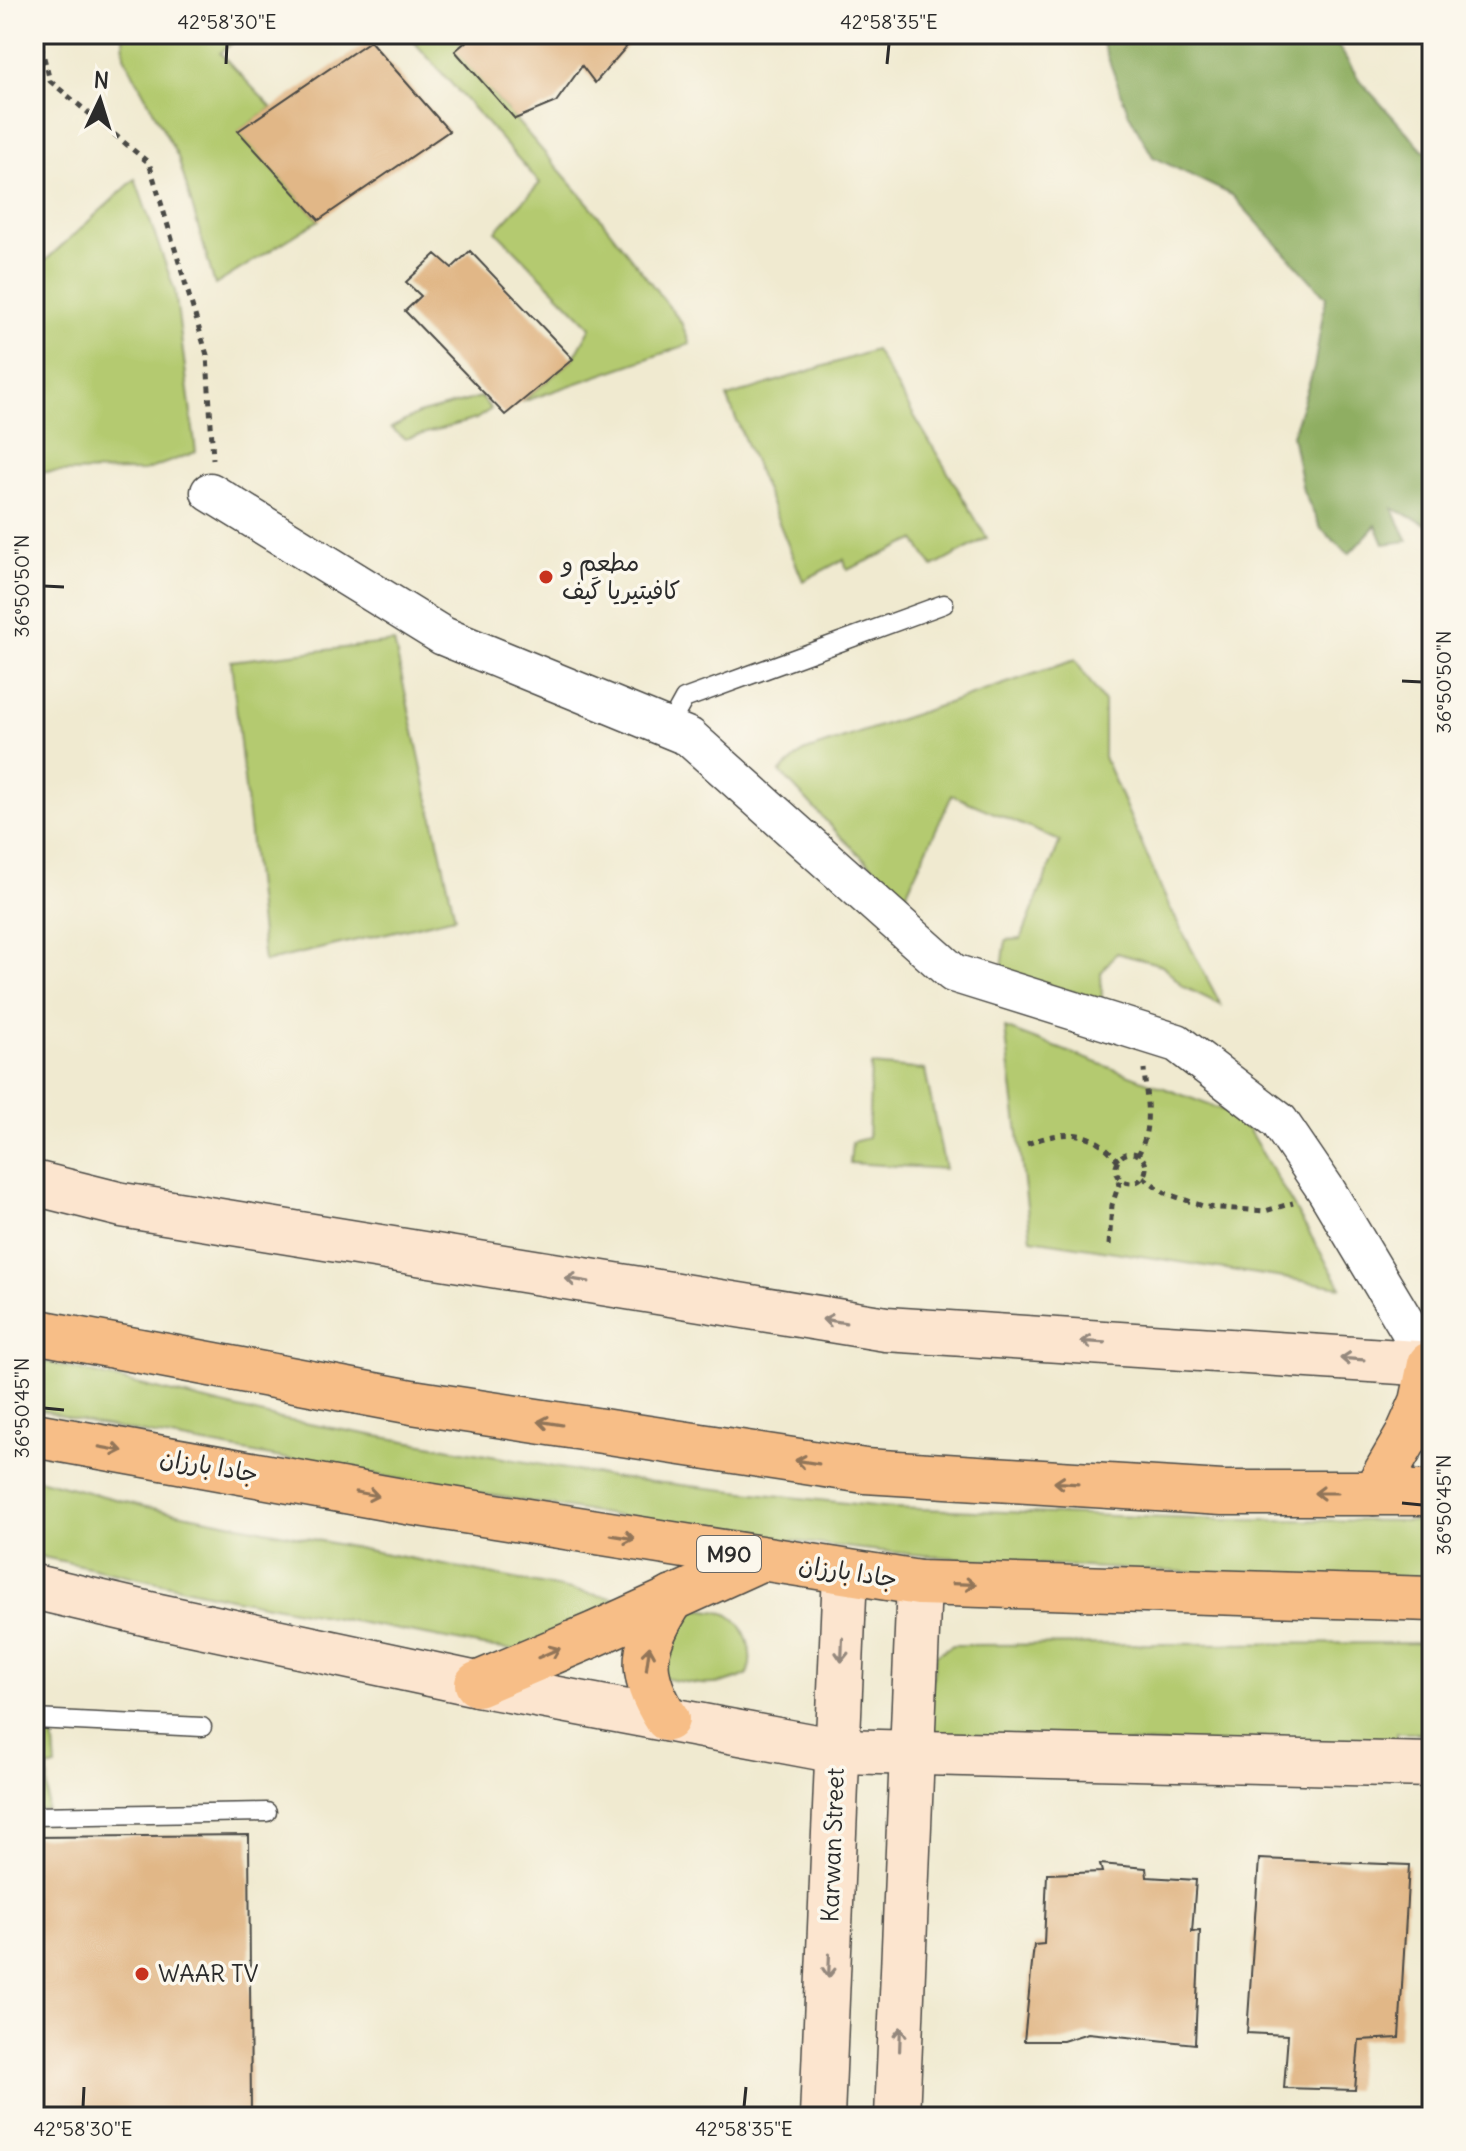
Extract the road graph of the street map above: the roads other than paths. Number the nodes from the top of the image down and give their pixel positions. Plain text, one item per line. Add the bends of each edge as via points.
1 (210, 492) road end
2 (944, 604) dead end
3 (668, 728) junction
4 (34, 1183) edge
5 (34, 1331) edge
6 (1431, 1365) edge
7 (34, 1435) edge
8 (1374, 1493) junction
9 (1432, 1493) edge
10 (760, 1559) junction
11 (845, 1572) junction
12 (919, 1583) junction
13 (34, 1587) edge
14 (673, 1598) junction
15 (1432, 1599) edge
16 (477, 1684) junction
17 (34, 1719) edge
18 (667, 1719) junction
19 (202, 1727) dead end
20 (837, 1751) junction
21 (912, 1754) junction
22 (1432, 1765) edge
23 (267, 1812) dead end
24 (34, 1816) edge
25 (822, 2117) edge
26 (897, 2117) edge

1 - 3 street via 443,636
2 - 3 lane via 684,699
3 - 6 street via 689,737 953,973 1177,1043 1279,1121
6 -> 4 main road via 886,1329 122,1205
8 -> 5 highway via 1222,1493 865,1471 412,1402
6 - 8 highway via 1407,1436
7 -> 10 highway, جادا بارزان / M90
8 - 9 highway
10 - 11 highway, جادا بارزان / M90
10 - 14 highway
11 - 12 highway, جادا بارزان / M90
11 -> 20 main road, Karwan Street
12 -> 15 highway, جادا بارزان / M90
12 - 21 main road
13 - 16 main road
16 -> 14 highway
18 -> 14 highway via 651,1694 646,1672 657,1622
16 - 18 main road
17 - 19 lane
18 - 20 main road
20 - 21 main road
20 -> 25 main road, Karwan Street
21 - 22 main road
26 -> 21 main road
23 - 24 lane

